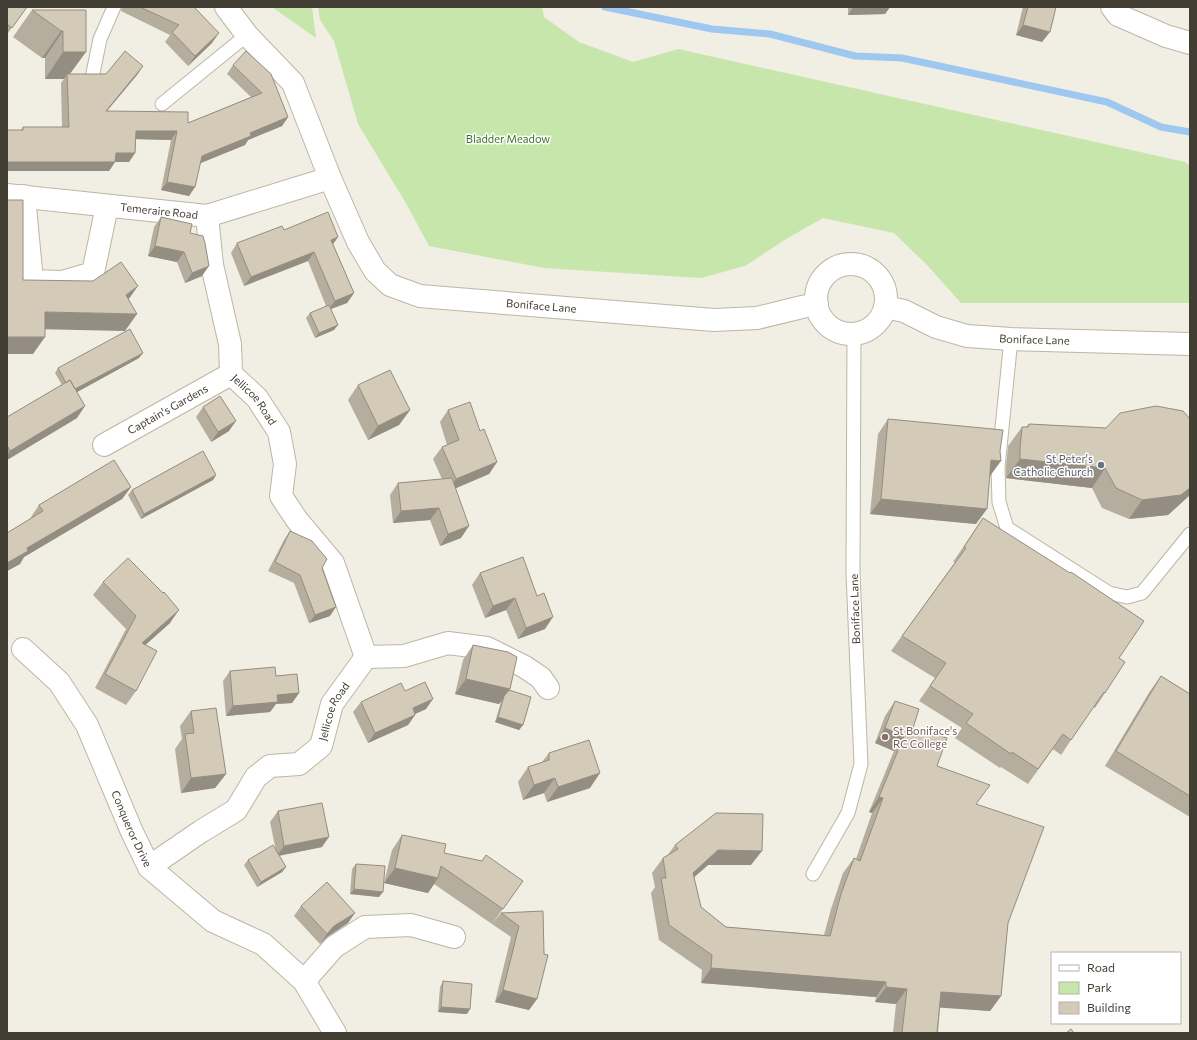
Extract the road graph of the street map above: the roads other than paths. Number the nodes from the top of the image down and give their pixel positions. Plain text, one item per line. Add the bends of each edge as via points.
1 (114, 7) edge
2 (226, 7) edge
3 (1112, 7) edge
4 (247, 35) junction
5 (1190, 43) edge
6 (93, 73) edge
7 (162, 104) dead end
8 (330, 178) junction
9 (15, 196) edge
10 (107, 206) junction
11 (207, 216) junction
12 (817, 304) junction
13 (885, 307) junction
14 (854, 333) junction
15 (1011, 339) junction
16 (1190, 344) edge
17 (231, 374) junction
18 (104, 445) dead end
19 (1190, 534) edge
20 (23, 649) dead end
21 (366, 657) junction
22 (548, 688) dead end
23 (149, 867) junction
24 (813, 874) dead end
25 (454, 937) dead end
26 (304, 980) junction
27 (335, 1033) edge

1 - 6 lane via 100,39
2 - 4 street, Boniface Lane
3 - 5 street via 1118,15 1166,36
4 - 7 lane
4 - 8 street, Boniface Lane via 293,82
8 - 11 street, Temeraire Road
8 - 12 street, Boniface Lane via 358,242 375,271 390,286 420,296 714,320 757,318
9 - 10 street, Temeraire Road
9 - 10 street via 32,281 62,282 93,274
10 - 11 street, Temeraire Road
11 - 17 street, Jellicoe Road via 212,265 230,344
12 - 13 street via 816,295 824,277 838,266 857,264 867,267 878,276 885,288
12 - 14 street via 824,321 832,328 840,332
13 - 14 street via 876,323 860,333
13 - 15 street, Boniface Lane via 904,311 936,327 967,336
14 - 24 lane, Boniface Lane via 853,574 861,764 848,813
15 - 16 street, Boniface Lane
15 - 19 lane via 998,467 999,502 1007,528 1109,594 1127,597 1142,594
17 - 18 street, Captain's Gardens
17 - 21 street, Jellicoe Road via 257,398 279,432 285,464 281,496 297,520 333,563
20 - 23 street, Conqueror Drive via 59,682 87,725
21 - 22 street via 404,656 448,643 487,648 525,667 541,678
21 - 23 street, Jellicoe Road via 332,704 321,746 299,764 270,766 256,777 236,810
23 - 26 street, Conqueror Drive via 212,921 263,944
25 - 26 street via 411,925 366,927 334,947
26 - 27 street, Conqueror Drive

